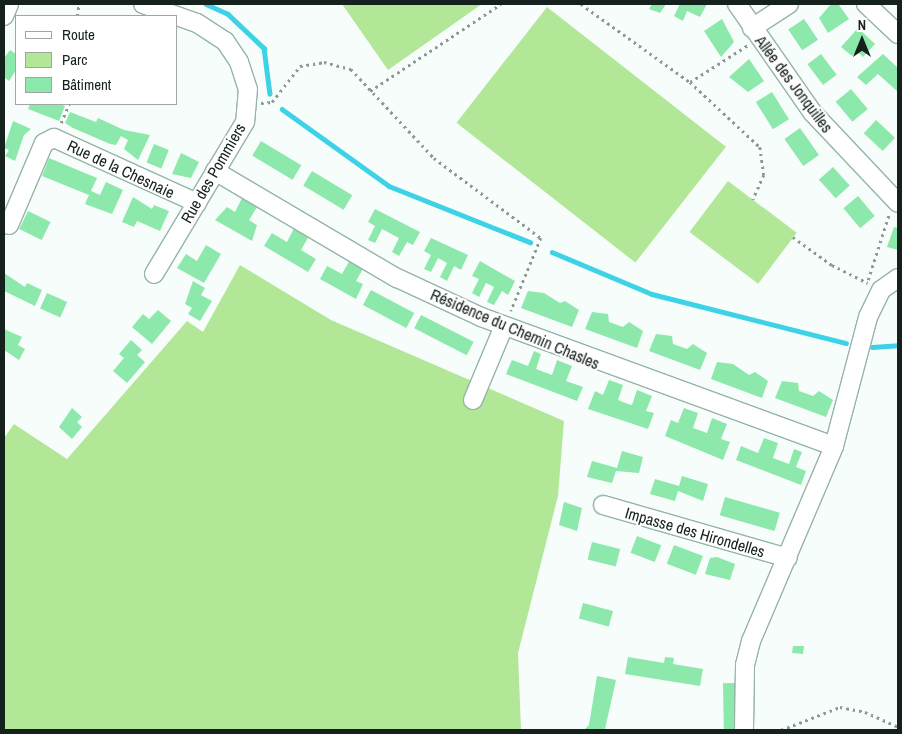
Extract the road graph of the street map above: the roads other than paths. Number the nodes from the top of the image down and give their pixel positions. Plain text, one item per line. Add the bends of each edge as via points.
1 (10, 4) edge
2 (143, 4) edge
3 (737, 4) edge
4 (789, 4) edge
5 (866, 4) edge
6 (174, 15) edge
7 (4, 16) edge
8 (178, 16) edge
9 (756, 33) junction
10 (898, 34) edge
11 (215, 171) junction
12 (896, 202) edge
13 (197, 204) junction
14 (9, 225) dead end
15 (154, 274) dead end
16 (898, 278) edge
17 (504, 326) junction
18 (473, 400) dead end
19 (834, 446) junction
20 (603, 505) dead end
21 (788, 558) junction
22 (744, 730) edge

1 - 7 street
2 - 6 street, Rue des Pommiers
3 - 9 street, Allée des Jonquilles
4 - 9 street
5 - 10 street
8 - 11 street, Rue des Pommiers via 197,23 225,40 239,62 248,103 245,122
9 - 12 street, Allée des Jonquilles via 812,112
11 - 13 street, Rue des Pommiers
11 - 17 street, Résidence du Chemin Chasles via 397,278
13 - 14 street, Rue de la Chesnaie via 54,138 44,143
13 - 15 street, Rue des Pommiers
16 - 19 street via 874,286
17 - 18 street
17 - 19 street, Résidence du Chemin Chasles
19 - 21 street
20 - 21 street, Impasse des Hirondelles
21 - 22 street via 747,657

